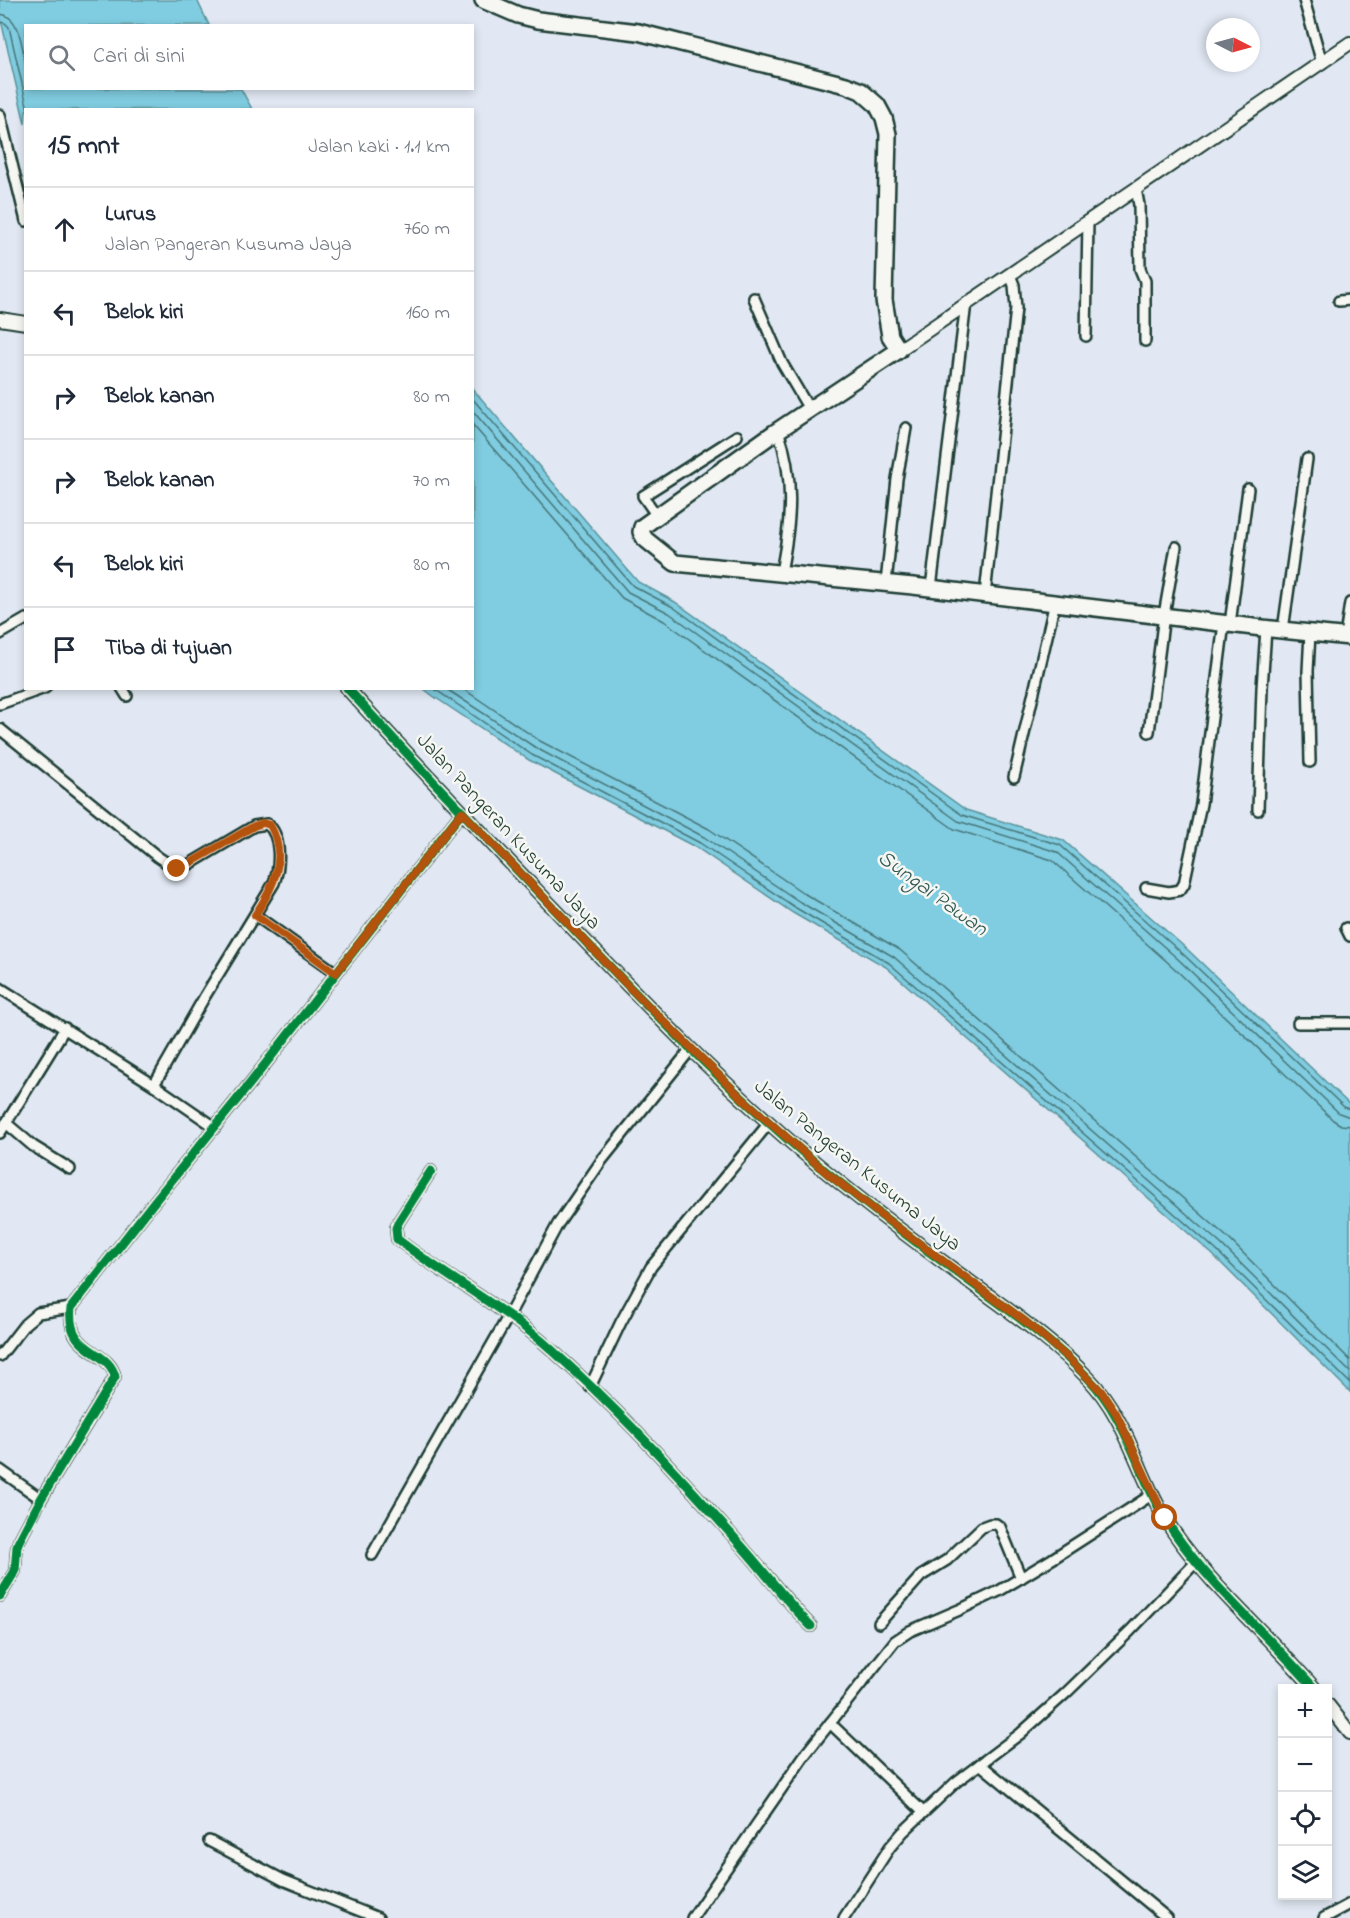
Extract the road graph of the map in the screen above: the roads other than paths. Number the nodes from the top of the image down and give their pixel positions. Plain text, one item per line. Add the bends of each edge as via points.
1 (483, 0) edge
2 (1304, 0) edge
3 (1350, 43) edge
4 (1322, 63) junction
5 (0, 115) edge
6 (4, 152) edge
7 (1136, 189) junction
8 (24, 215) edge
9 (1088, 221) junction
10 (1010, 274) junction
11 (754, 298) dead end
12 (1350, 300) edge
13 (1339, 302) dead end
14 (966, 303) junction
15 (0, 319) edge
16 (24, 323) edge
17 (1086, 336) dead end
18 (1145, 341) dead end
19 (899, 350) junction
20 (804, 403) junction
21 (906, 428) dead end
22 (778, 430) junction
23 (737, 436) dead end
24 (1307, 459) dead end
25 (1248, 489) dead end
26 (650, 506) junction
27 (1176, 547) dead end
28 (781, 572) junction
29 (886, 583) junction
30 (931, 588) junction
31 (985, 595) junction
32 (1055, 602) junction
33 (1350, 603) edge
34 (1164, 615) junction
35 (24, 620) edge
36 (1227, 623) junction
37 (1266, 628) junction
38 (1284, 630) junction
39 (1310, 633) junction
40 (0, 634) edge
41 (1347, 637) edge
42 (39, 690) edge
43 (349, 690) edge
44 (0, 704) edge
45 (0, 729) edge
46 (1149, 732) dead end
47 (1310, 762) dead end
48 (1014, 777) dead end
49 (1258, 810) dead end
50 (462, 812) junction
51 (1146, 888) dead end
52 (255, 915) junction
53 (336, 973) junction
54 (0, 988) edge
55 (1298, 1023) dead end
56 (1350, 1023) edge
57 (65, 1028) junction
58 (691, 1049) junction
59 (154, 1085) junction
60 (6, 1123) junction
61 (769, 1123) junction
62 (215, 1127) junction
63 (0, 1133) edge
64 (70, 1169) dead end
65 (431, 1171) dead end
66 (71, 1308) junction
67 (509, 1316) junction
68 (0, 1356) edge
69 (590, 1388) junction
70 (0, 1470) edge
71 (1153, 1494) junction
72 (41, 1499) junction
73 (372, 1555) dead end
74 (1197, 1561) junction
75 (1021, 1578) junction
76 (0, 1596) edge
77 (879, 1623) dead end
78 (811, 1626) dead end
79 (1309, 1684) edge
80 (1332, 1710) edge
81 (830, 1723) junction
82 (1350, 1733) edge
83 (980, 1764) junction
84 (923, 1812) junction
85 (209, 1841) dead end
86 (1350, 1904) edge
87 (694, 1917) edge
88 (378, 1918) edge
89 (844, 1918) edge
90 (1167, 1918) edge
91 (1324, 1918) edge

1 - 19 main road via 528,17 638,32 730,54 846,85 870,97 884,118 888,134 885,300 890,336
2 - 4 street
3 - 4 street
4 - 7 street
5 - 6 street
6 - 8 street
7 - 9 street
7 - 18 street via 1140,269 1145,281
9 - 10 street
9 - 17 street
10 - 14 street
10 - 31 street via 1016,308
11 - 20 street
12 - 13 street
14 - 19 street
14 - 30 street
15 - 16 street
19 - 20 main road
20 - 22 main road
21 - 29 street
22 - 26 main road
22 - 28 street via 791,505
23 - 26 street
24 - 38 street
25 - 36 street
26 - 28 main road via 642,534 675,563
27 - 34 street
28 - 29 main road
29 - 30 main road
30 - 31 main road
31 - 32 main road
32 - 34 main road
32 - 48 street
33 - 41 street
34 - 36 main road
34 - 46 street
35 - 40 street
36 - 37 main road
36 - 51 street via 1201,804 1184,884 1174,892
37 - 38 main road
37 - 49 street
38 - 39 main road
39 - 41 main road
39 - 47 street
42 - 44 street
43 - 50 street, Jalan Pangeran Kusuma Jaya
45 - 52 street via 176,869 254,826 270,825 276,839 278,873
50 - 53 street
50 - 58 street, Jalan Pangeran Kusuma Jaya
52 - 53 street
52 - 59 street
53 - 62 street
54 - 57 street
55 - 56 street
57 - 59 street
57 - 60 street
58 - 61 street, Jalan Pangeran Kusuma Jaya
58 - 67 street via 580,1189
59 - 62 street
60 - 63 street
60 - 64 street
61 - 69 street via 651,1267
61 - 71 street, Jalan Pangeran Kusuma Jaya via 882,1216 1026,1322 1068,1358 1109,1402
62 - 66 street
65 - 67 street via 399,1221 397,1239
66 - 68 street via 38,1313
66 - 72 street via 72,1331 111,1367 115,1377
67 - 69 street via 553,1351
67 - 73 street
69 - 78 street via 680,1479
70 - 72 street
71 - 74 street, Jalan Pangeran Kusuma Jaya via 1165,1518
71 - 75 street
72 - 76 street via 17,1546 15,1571
74 - 79 street, Jalan Pangeran Kusuma Jaya
74 - 83 street via 1066,1693
75 - 77 street via 1000,1527 990,1524 921,1576
75 - 81 street via 902,1635
80 - 82 street
81 - 84 street
81 - 87 street
83 - 84 street
83 - 90 street
84 - 89 street via 890,1847
85 - 88 street via 283,1880
86 - 91 street

